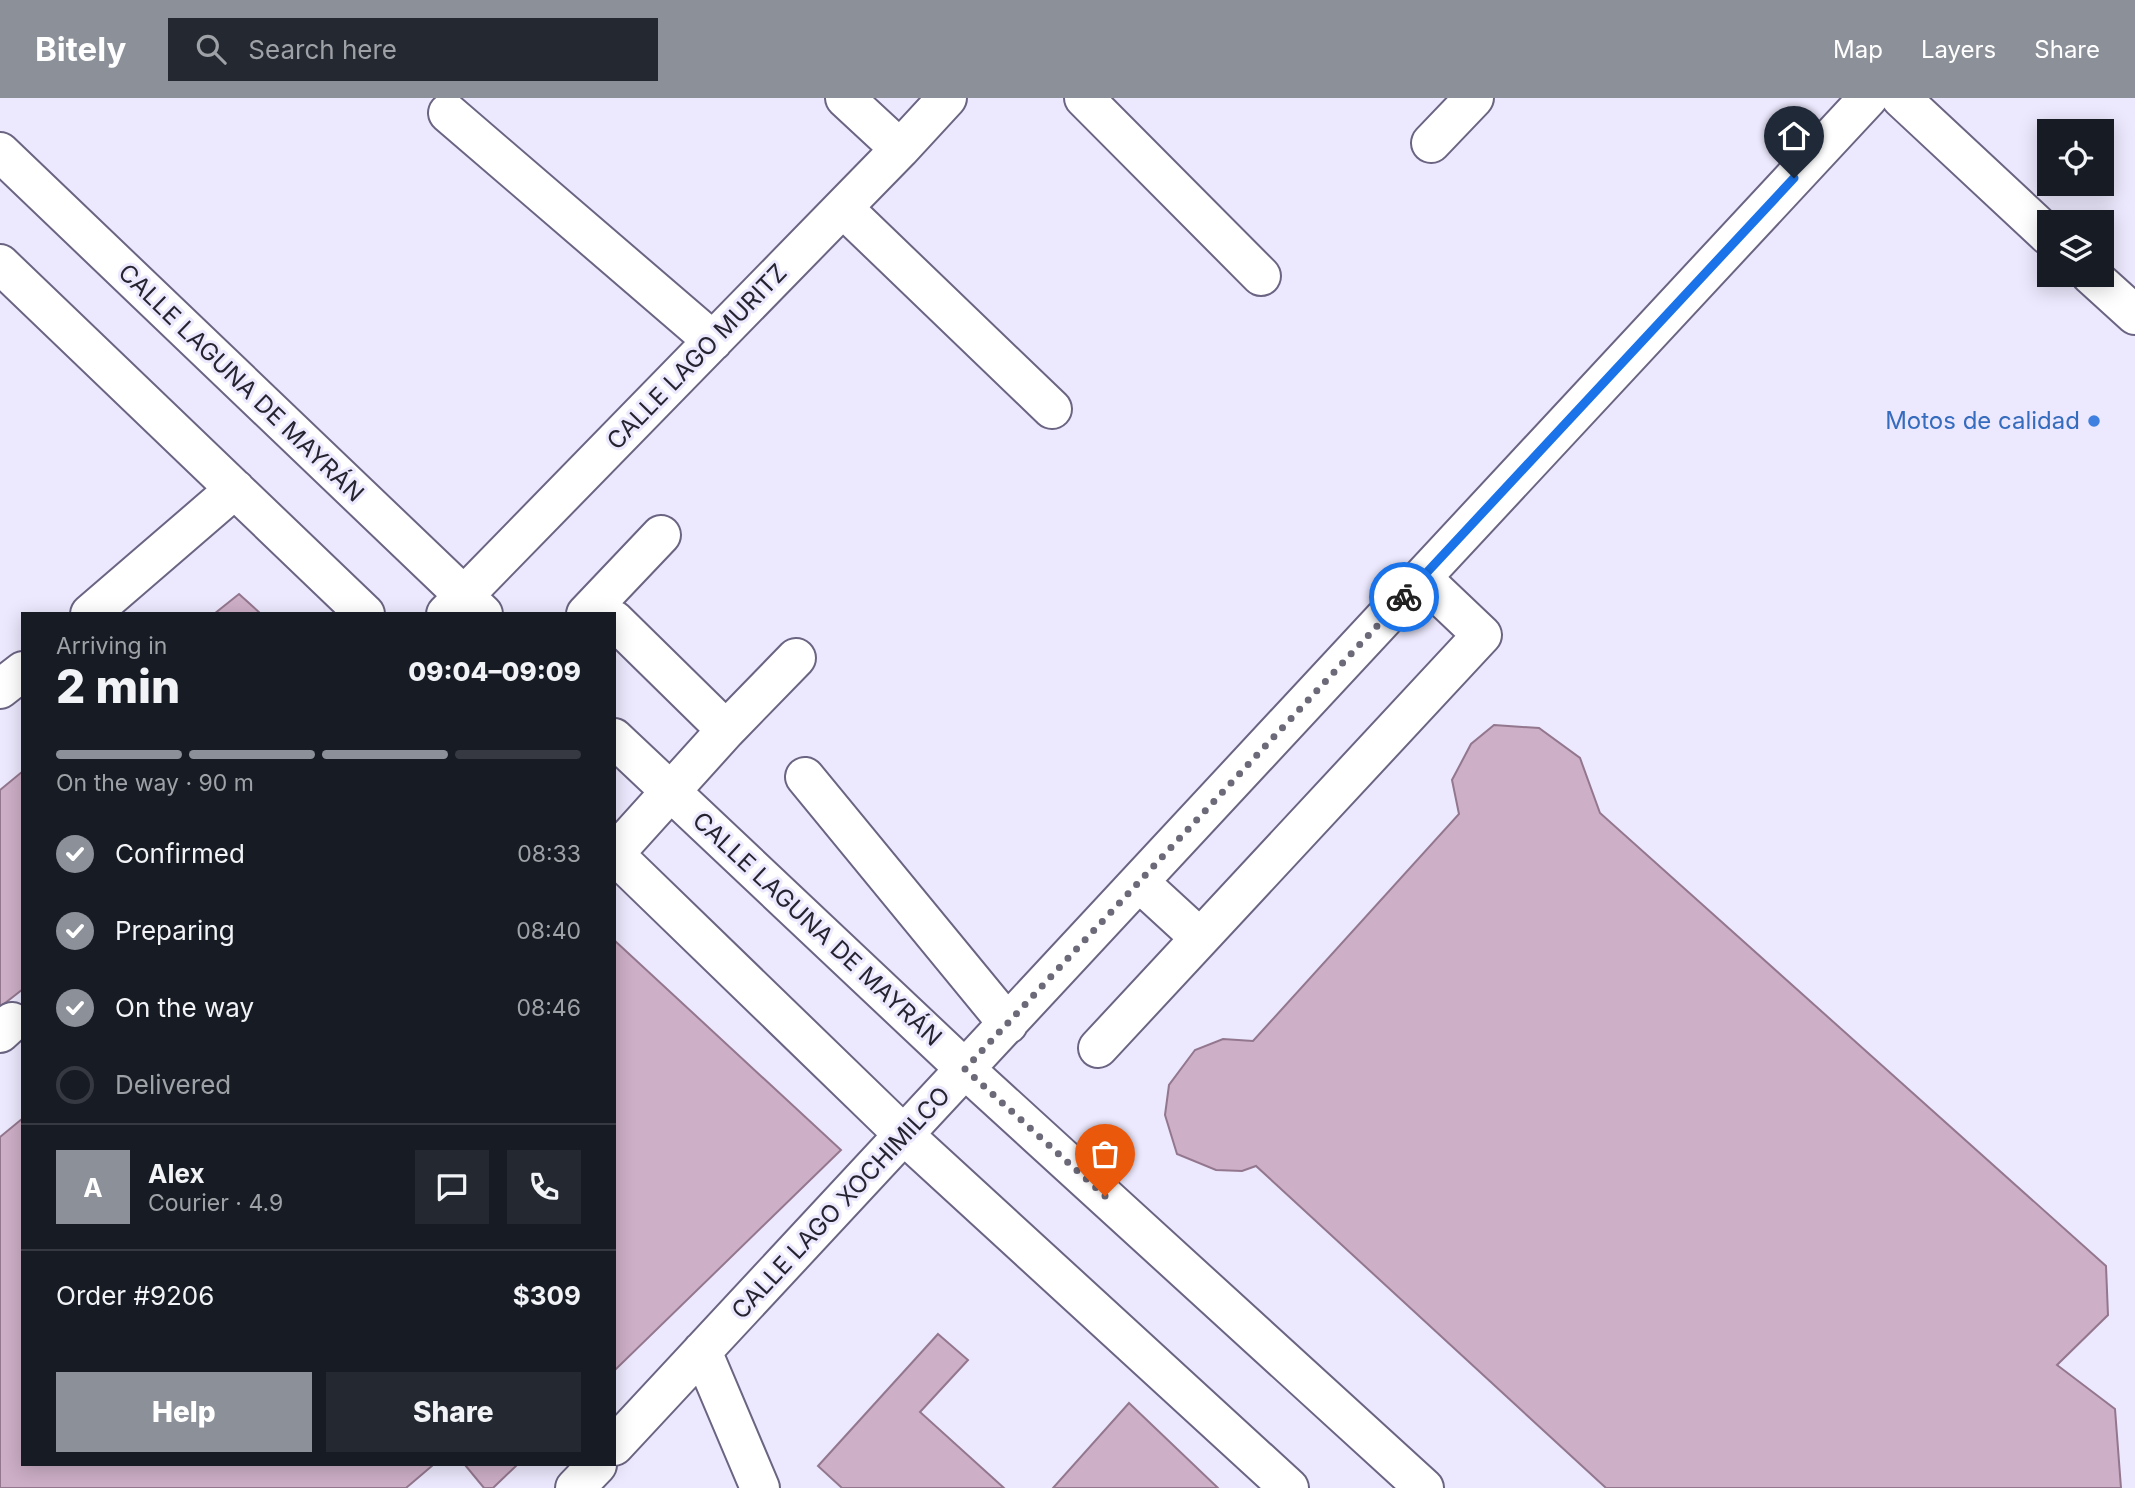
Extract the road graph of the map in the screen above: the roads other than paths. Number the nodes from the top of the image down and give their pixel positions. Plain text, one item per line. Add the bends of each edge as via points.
1 (845, 98) edge
2 (947, 98) edge
3 (1084, 98) edge
4 (1474, 98) edge
5 (1868, 98) edge
6 (1901, 98) edge
7 (448, 113) dead end
8 (1431, 143) dead end
9 (900, 149) junction
10 (0, 152) edge
11 (843, 208) junction
12 (2037, 225) edge
13 (0, 264) edge
14 (1261, 276) dead end
15 (2104, 287) edge
16 (2135, 316) edge
17 (713, 341) junction
18 (1052, 409) dead end
19 (235, 489) junction
20 (662, 535) dead end
21 (1422, 578) junction
22 (464, 608) edge
23 (92, 612) edge
24 (363, 612) edge
25 (602, 612) edge
26 (616, 627) edge
27 (796, 658) dead end
28 (21, 673) edge
29 (0, 689) edge
30 (726, 730) junction
31 (616, 739) edge
32 (805, 777) dead end
33 (671, 792) junction
34 (616, 852) edge
35 (616, 856) edge
36 (1139, 882) junction
37 (1200, 938) junction
38 (1008, 1024) junction
39 (1098, 1048) dead end
40 (965, 1069) junction
41 (904, 1135) junction
42 (702, 1351) junction
43 (616, 1444) edge
44 (596, 1466) edge
45 (575, 1488) edge
46 (760, 1488) edge
47 (1289, 1488) edge
48 (1424, 1488) edge

1 - 9 street
2 - 9 street, CALLE LAGO MURITZ
3 - 14 street
4 - 8 street
5 - 21 street, CALLE LAGO XOCHIMILCO
6 - 12 street
7 - 17 street
9 - 11 street, CALLE LAGO MURITZ
10 - 22 street, CALLE LAGUNA DE MAYRÁN
11 - 17 street, CALLE LAGO MURITZ
11 - 18 street
13 - 19 street
15 - 16 street
17 - 22 street, CALLE LAGO MURITZ
19 - 23 street
19 - 24 street
20 - 25 street
21 - 36 street, CALLE LAGO XOCHIMILCO
21 - 37 street via 1482,635
26 - 30 street
27 - 30 street
28 - 29 street
30 - 33 street
31 - 33 street, CALLE LAGUNA DE MAYRÁN
32 - 38 street
33 - 34 street
33 - 40 street, CALLE LAGUNA DE MAYRÁN
35 - 41 street
36 - 37 street
36 - 38 street, CALLE LAGO XOCHIMILCO
37 - 39 street
38 - 40 street, CALLE LAGO XOCHIMILCO
40 - 41 street, CALLE LAGO XOCHIMILCO
40 - 48 street, CALLE LAGUNA DE MAYRÁN
41 - 42 street, CALLE LAGO XOCHIMILCO
41 - 47 street
42 - 43 street, CALLE LAGO XOCHIMILCO
42 - 46 street
44 - 45 street

